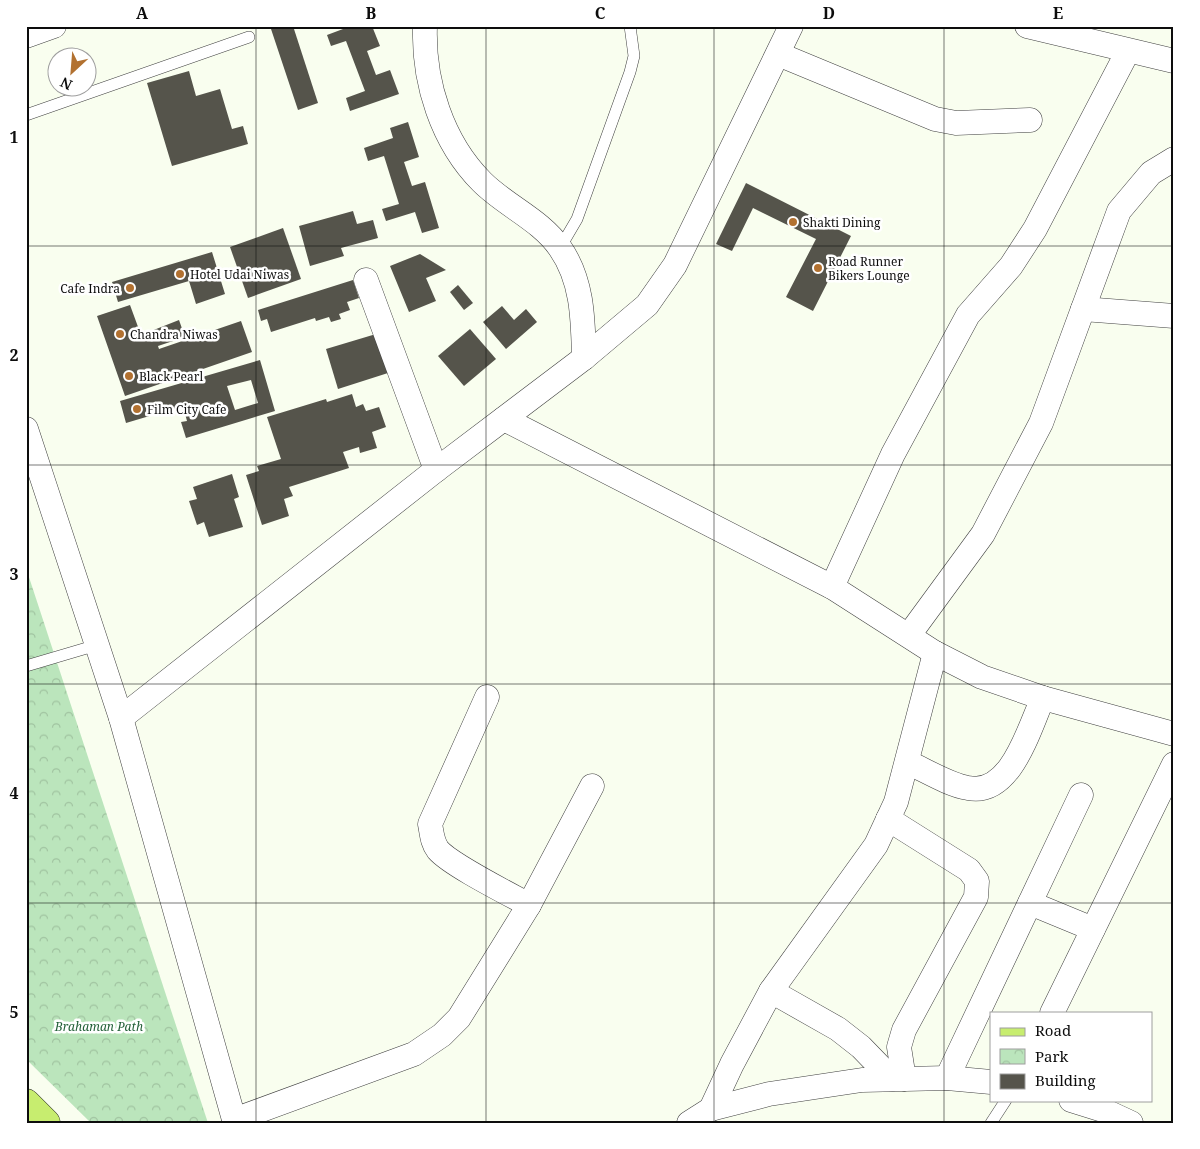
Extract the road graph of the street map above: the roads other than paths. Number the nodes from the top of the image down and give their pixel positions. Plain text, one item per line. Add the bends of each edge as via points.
1 (54, 26) edge
2 (425, 26) edge
3 (630, 26) edge
4 (791, 26) edge
5 (1027, 26) edge
6 (26, 36) edge
7 (249, 37) dead end
8 (1128, 51) junction
9 (778, 54) junction
10 (1174, 61) edge
11 (26, 114) edge
12 (1030, 120) dead end
13 (1174, 159) edge
14 (560, 248) junction
15 (366, 280) dead end
16 (1083, 309) junction
17 (1174, 316) edge
18 (584, 358) junction
19 (504, 419) junction
20 (26, 429) edge
21 (436, 470) junction
22 (832, 587) junction
23 (909, 635) junction
24 (98, 645) junction
25 (935, 653) junction
26 (26, 666) edge
27 (487, 697) dead end
28 (1043, 698) junction
29 (121, 718) junction
30 (1174, 734) edge
31 (907, 762) junction
32 (1174, 764) edge
33 (592, 786) dead end
34 (1081, 795) dead end
35 (888, 819) junction
36 (1030, 904) junction
37 (529, 905) junction
38 (1093, 930) junction
39 (771, 991) junction
40 (1052, 1012) edge
41 (947, 1078) junction
42 (898, 1079) junction
43 (990, 1082) edge
44 (1005, 1102) edge
45 (1076, 1102) edge
46 (26, 1103) edge
47 (711, 1109) junction
48 (1122, 1121) edge
49 (235, 1122) edge
50 (46, 1123) edge
51 (689, 1123) edge
52 (991, 1123) edge

1 - 6 street
2 - 14 street via 430,90 454,147 482,182 536,224
3 - 14 lane via 634,56 630,72 577,219
4 - 9 street
5 - 8 street
7 - 11 lane
8 - 10 street
8 - 22 street via 1035,229 1011,266 968,315 893,454
9 - 12 street via 935,119 956,123
9 - 18 street via 675,265 647,305
13 - 16 street via 1151,172 1119,212
14 - 18 street via 574,275 583,305
15 - 21 street
16 - 17 street
16 - 23 street via 1041,423 982,534
18 - 19 street
19 - 21 street
19 - 22 street
20 - 24 street
21 - 29 street
22 - 23 street
23 - 25 street
24 - 26 lane
24 - 29 street
25 - 28 street via 982,677
25 - 31 street
27 - 37 street via 430,824 433,841 439,852 454,862
28 - 30 street
28 - 31 street via 1010,769 994,784 983,789 967,788
29 - 49 street
31 - 35 street
32 - 38 street
33 - 37 street
34 - 36 street
35 - 39 street via 876,845
35 - 42 street via 969,870 977,881 976,897 904,1030
36 - 38 street
36 - 41 street
37 - 49 street via 459,1018 442,1035 414,1054
38 - 40 street
39 - 42 street via 838,1029
39 - 47 street
41 - 42 street
41 - 43 street
42 - 47 street via 862,1080 769,1094
44 - 52 lane
45 - 48 street
46 - 50 main road
47 - 51 street

